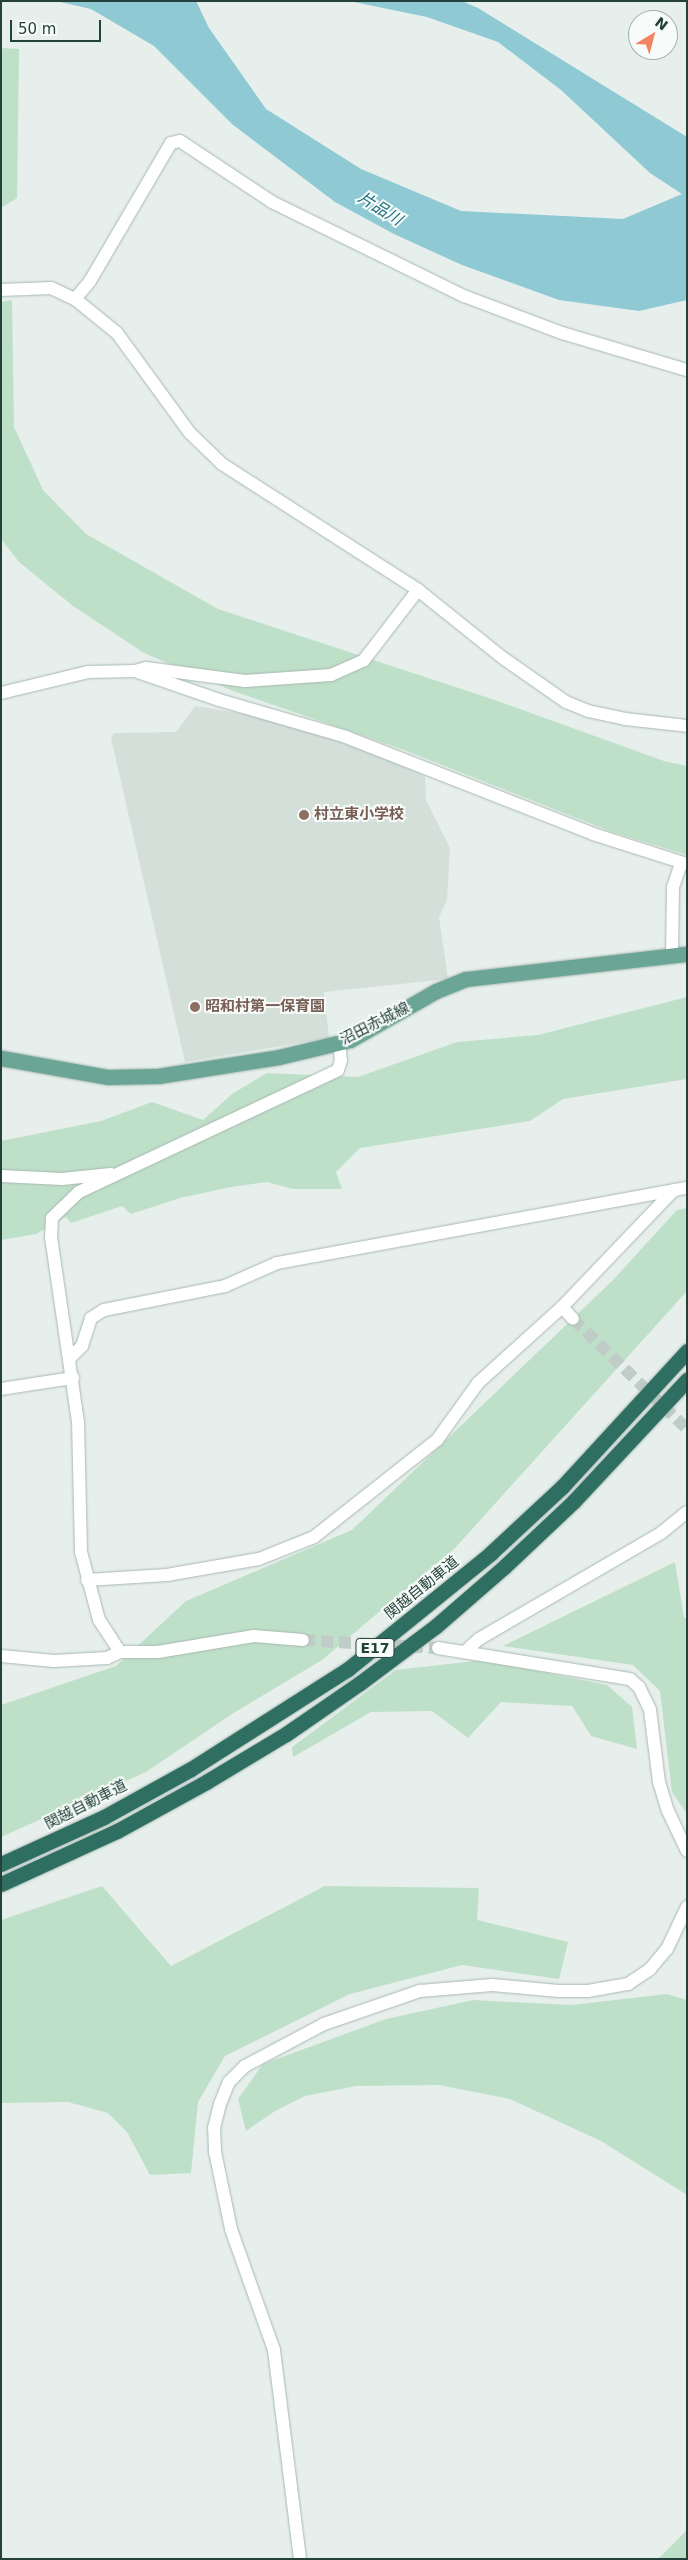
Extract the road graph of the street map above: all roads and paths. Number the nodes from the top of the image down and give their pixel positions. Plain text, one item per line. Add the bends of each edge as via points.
1 (1, 290) edge
2 (75, 299) junction
3 (687, 370) edge
4 (418, 590) junction
5 (135, 671) junction
6 (1, 693) edge
7 (687, 726) edge
8 (684, 864) edge
9 (680, 955) edge
10 (339, 1044) junction
11 (1, 1058) edge
12 (125, 1173) junction
13 (1, 1176) edge
14 (681, 1189) edge
15 (562, 1308) junction
16 (573, 1319) tunnel mouth
17 (687, 1351) edge
18 (71, 1357) junction
19 (73, 1378) junction
20 (687, 1380) edge
21 (1, 1389) edge
22 (687, 1512) edge
23 (87, 1580) junction
24 (303, 1640) tunnel mouth
25 (438, 1648) tunnel mouth
26 (466, 1651) junction
27 (120, 1652) junction
28 (1, 1656) edge
29 (687, 1851) edge
30 (1, 1864) edge
31 (1, 1884) edge
32 (687, 1907) edge
33 (300, 2559) edge

1 - 2 street via 51,288
2 - 3 street via 90,282 171,143 180,141 272,202 464,296 562,333
2 - 4 street via 117,333 190,433 222,464
4 - 5 street via 364,660 331,675 245,681 146,668
4 - 7 street via 503,658 566,702 588,711 625,719
5 - 6 street via 88,672
5 - 8 street via 219,700 346,737 593,834
8 - 9 street via 673,887
9 - 10 main road, 沼田赤城線 via 466,979 436,991
10 - 11 main road, 沼田赤城線 via 158,1076 108,1077
10 - 12 street via 341,1060 338,1070
12 - 13 street via 62,1179
12 - 18 street via 79,1192 52,1218 51,1238
14 - 15 street
14 - 18 street via 277,1263 225,1286 104,1310 91,1318 82,1346
15 - 16 street
15 - 23 street via 478,1382 437,1440 314,1538 259,1559 167,1575
17 - 30 highway, 関越自動車道 / E17 via 562,1487 491,1553 348,1669 191,1769 104,1817
18 - 19 street
19 - 21 street
19 - 23 street via 78,1422 79,1534
20 - 31 highway, E17 via 580,1494 505,1566 436,1626 360,1683 286,1734 117,1832
22 - 26 street via 661,1533 479,1639
23 - 27 street via 99,1620
24 - 27 street via 254,1636 158,1652
25 - 26 street
26 - 29 street via 612,1674 630,1679 639,1687 650,1710 659,1782 668,1811
27 - 28 street via 108,1658 54,1661
32 - 33 street via 667,1950 650,1969 628,1984 606,1990 578,1991 492,1985 420,1991 324,2024 245,2066 229,2082 216,2120 215,2152 231,2229 274,2350

